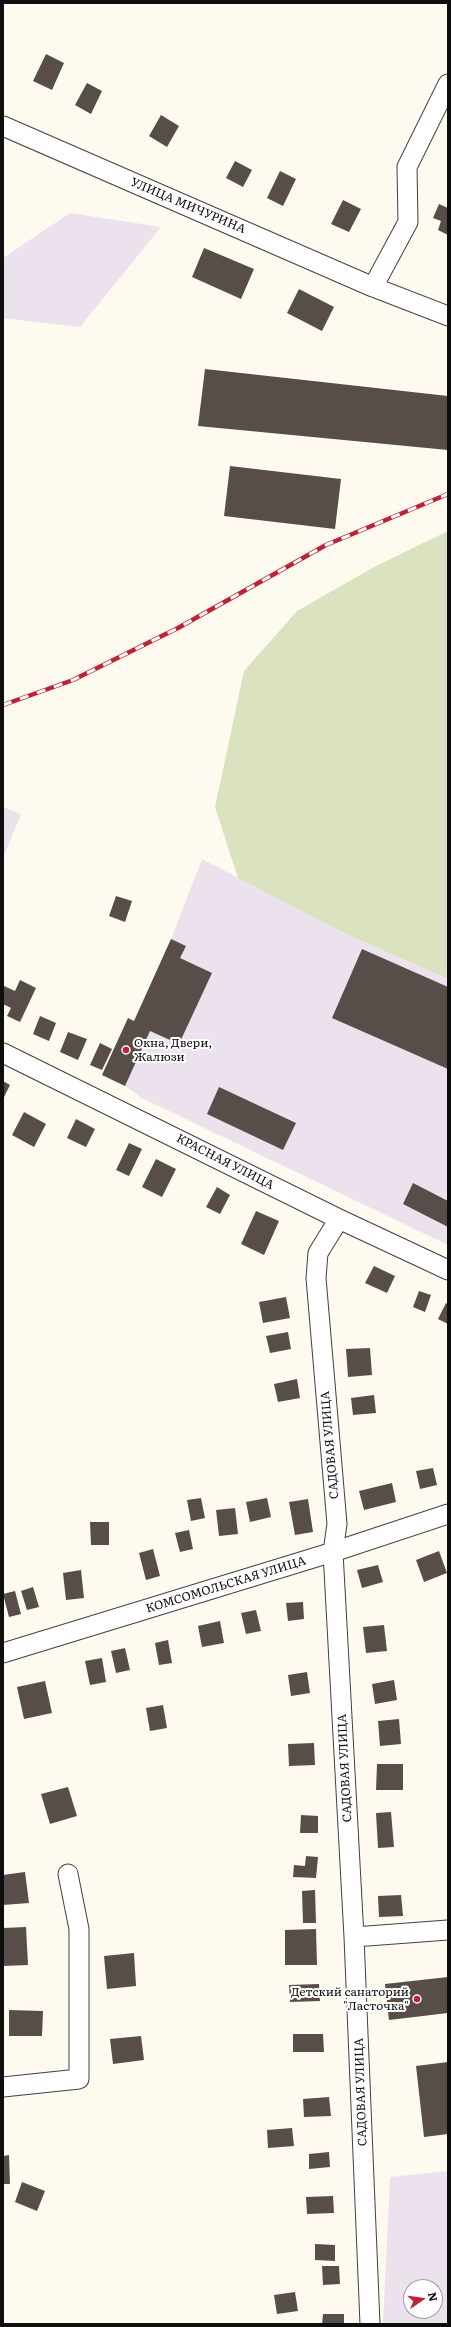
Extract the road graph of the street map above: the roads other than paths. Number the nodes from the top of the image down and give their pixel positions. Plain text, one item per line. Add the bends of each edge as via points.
1 (448, 84) edge
2 (3, 126) edge
3 (373, 287) junction
4 (448, 316) edge
5 (3, 1053) edge
6 (339, 1219) junction
7 (448, 1270) edge
8 (448, 1514) edge
9 (333, 1552) junction
10 (3, 1653) edge
11 (68, 1874) dead end
12 (448, 1930) edge
13 (354, 1936) junction
14 (3, 2087) edge
15 (370, 2324) edge

1 - 3 street via 407,167 408,222
2 - 3 street, УЛИЦА МИЧУРИНА
3 - 4 street, УЛИЦА МИЧУРИНА
5 - 6 street, КРАСНАЯ УЛИЦА
6 - 7 street, КРАСНАЯ УЛИЦА
6 - 9 street, САДОВАЯ УЛИЦА via 318,1253 316,1278 336,1524
8 - 9 street, КОМСОМОЛЬСКАЯ УЛИЦА
9 - 10 street, КОМСОМОЛЬСКАЯ УЛИЦА
9 - 13 street, САДОВАЯ УЛИЦА
11 - 14 street via 79,1929 79,2079
12 - 13 street
13 - 15 street, САДОВАЯ УЛИЦА

